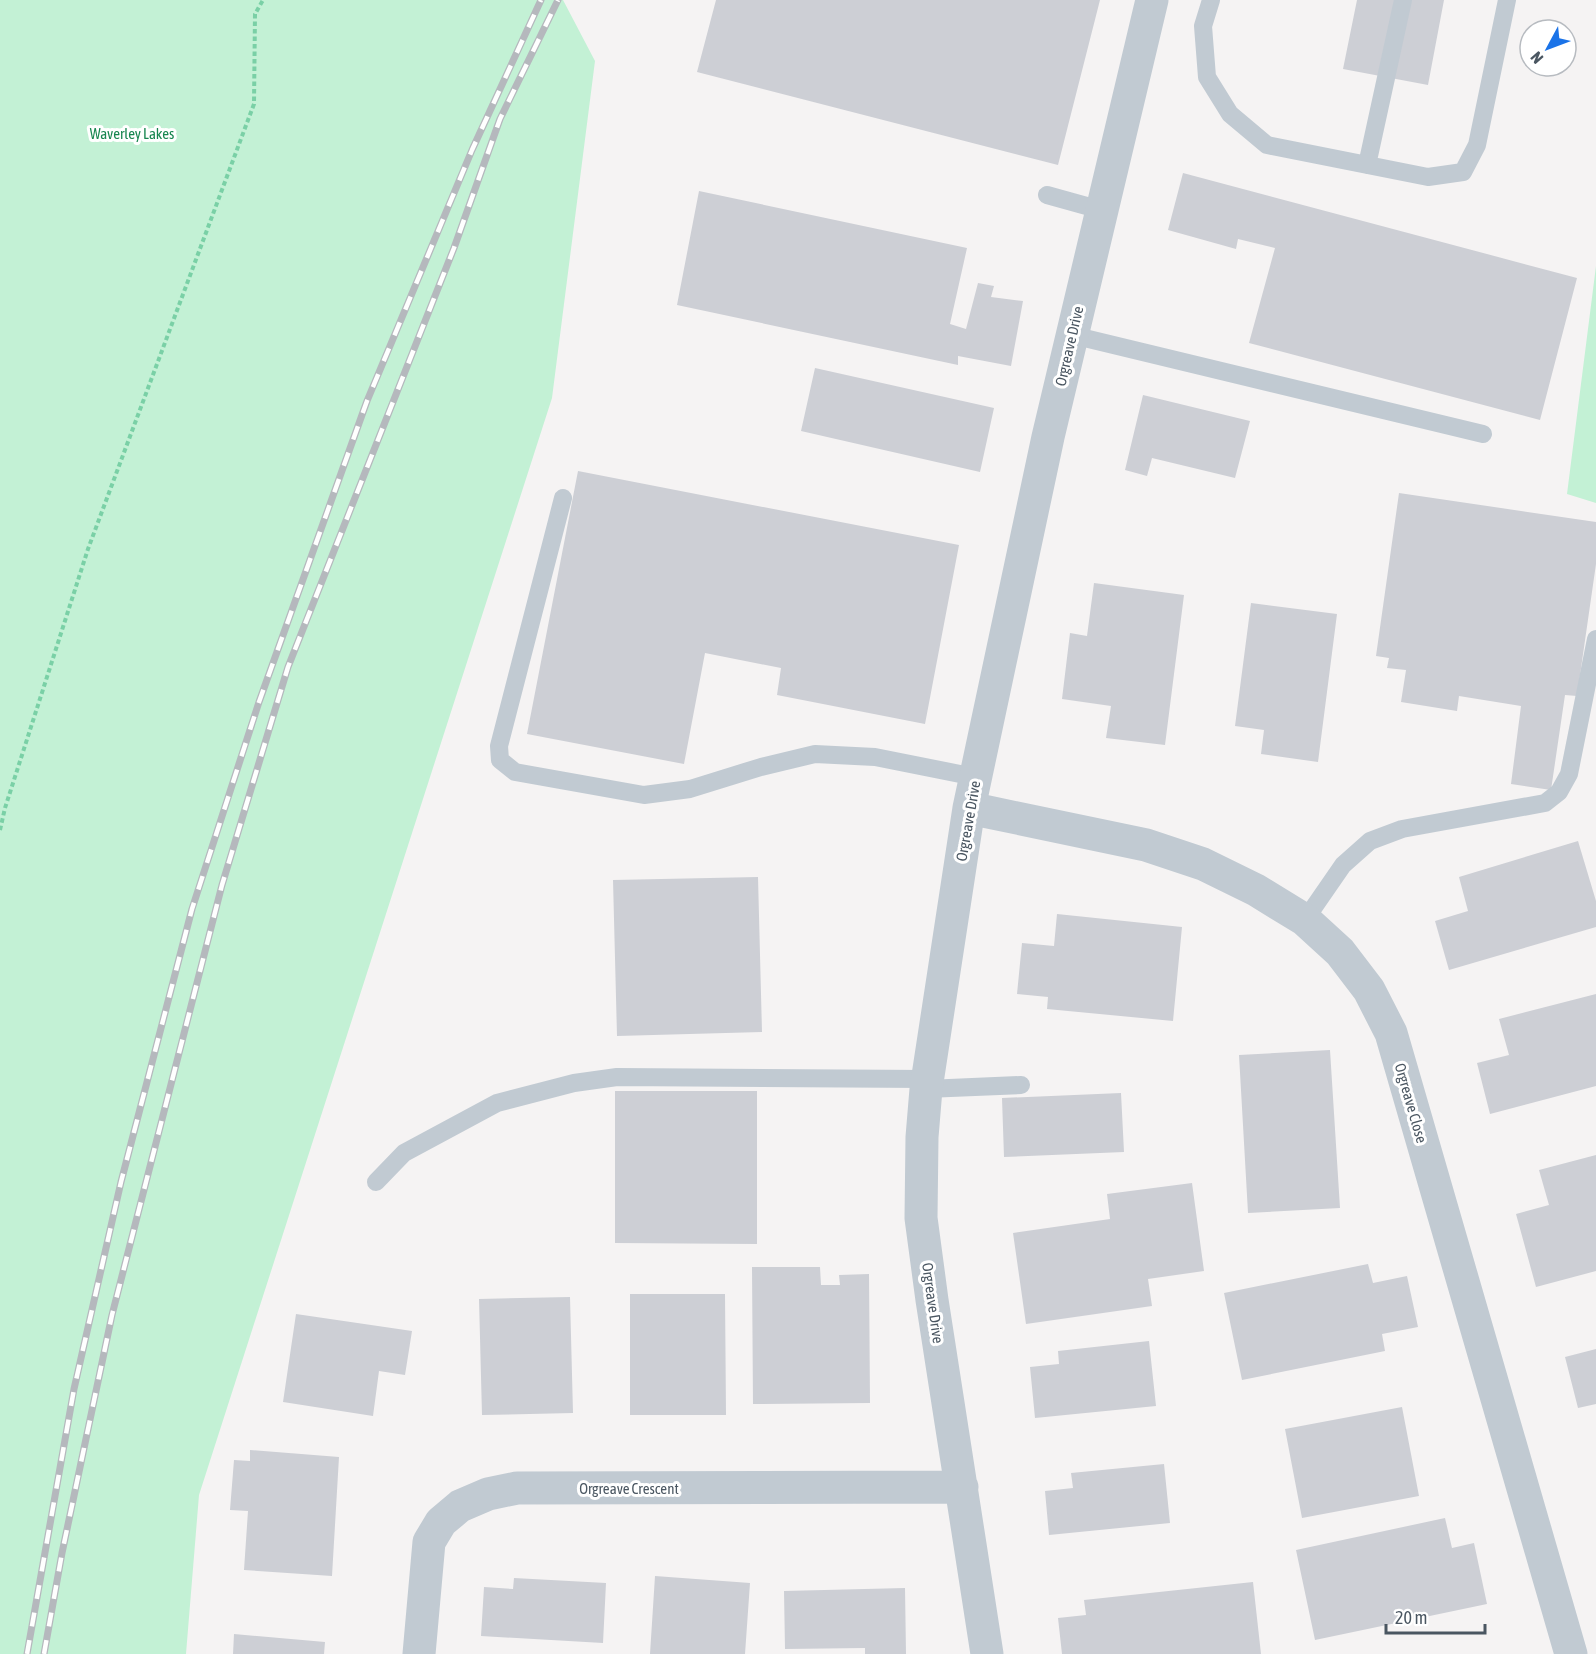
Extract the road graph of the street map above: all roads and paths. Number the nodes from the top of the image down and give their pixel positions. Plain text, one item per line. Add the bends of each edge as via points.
1 (263, 0) edge
2 (1152, 0) edge
3 (1211, 0) edge
4 (1403, 0) edge
5 (1506, 0) edge
6 (1367, 165) junction
7 (1047, 195) dead end
8 (1101, 210) junction
9 (1072, 335) junction
10 (1483, 434) dead end
11 (563, 498) dead end
12 (1596, 639) edge
13 (972, 792) junction
14 (0, 830) edge
15 (1305, 920) junction
16 (926, 1084) junction
17 (1021, 1085) dead end
18 (376, 1182) dead end
19 (962, 1486) junction
20 (419, 1654) edge
21 (987, 1654) edge
22 (1571, 1654) edge

1 - 14 path via 255,14 254,104 88,549
2 - 8 street, Orgreave Drive
3 - 6 lane via 1203,26 1207,77 1230,114 1267,145
4 - 6 lane
5 - 6 lane via 1477,146 1463,172 1428,177
7 - 8 lane
8 - 9 street, Orgreave Drive
9 - 10 lane
9 - 13 street, Orgreave Drive
11 - 13 lane via 499,746 500,760 515,772 644,795 690,789 815,754 875,757
12 - 15 lane via 1569,774 1559,792 1545,803 1402,829 1370,841 1343,865
13 - 15 street, Orgreave Close via 1203,864
13 - 16 street, Orgreave Drive
15 - 22 street, Orgreave Close via 1340,952 1369,990 1391,1033
16 - 17 lane
16 - 18 lane via 617,1077 574,1083 497,1103 404,1153
16 - 19 street, Orgreave Drive via 921,1218
19 - 20 street, Orgreave Crescent via 517,1488 488,1494 460,1506 441,1522 429,1542
19 - 21 street, Orgreave Drive

